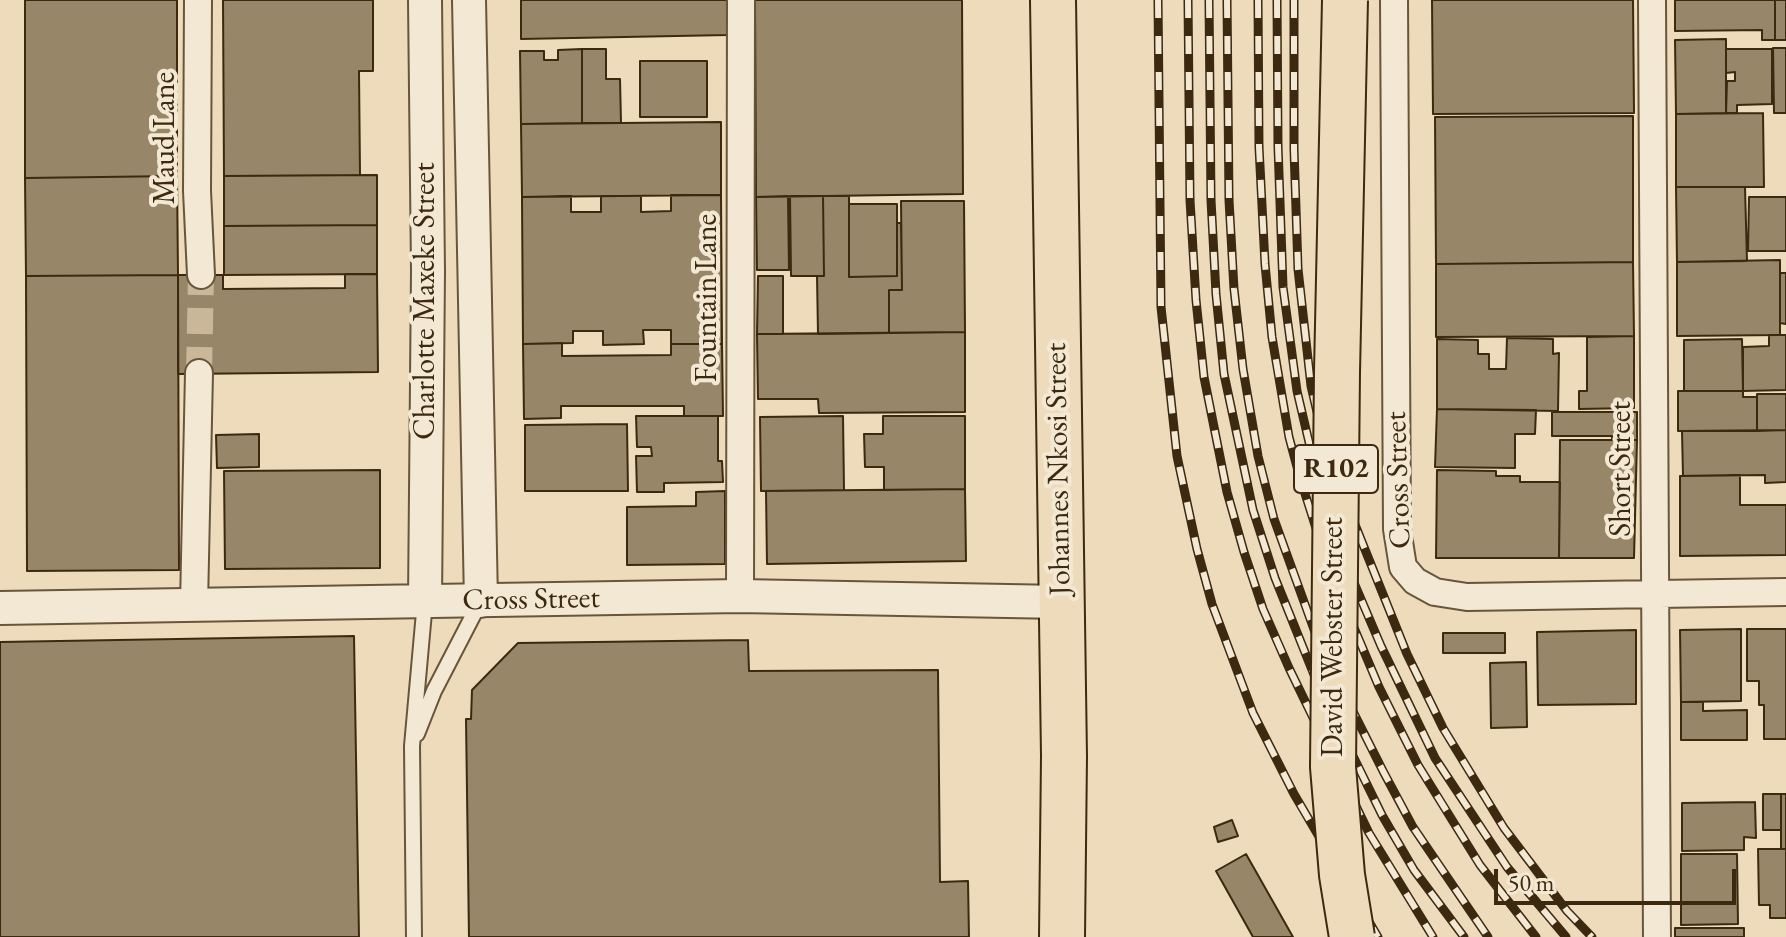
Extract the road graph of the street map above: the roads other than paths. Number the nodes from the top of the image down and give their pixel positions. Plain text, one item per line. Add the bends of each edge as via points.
1 (198, 0) edge
2 (425, 0) edge
3 (469, 0) edge
4 (741, 0) edge
5 (1053, 0) edge
6 (1345, 0) edge
7 (1394, 0) edge
8 (1652, 0) edge
9 (474, 254) junction
10 (427, 256) junction
11 (201, 275) tunnel mouth
12 (199, 373) tunnel mouth
13 (1786, 592) edge
14 (1654, 595) junction
15 (740, 596) junction
16 (425, 601) junction
17 (481, 601) junction
18 (1061, 602) junction
19 (194, 604) junction
20 (0, 608) edge
21 (412, 746) junction
22 (414, 937) edge
23 (1062, 937) edge
24 (1352, 937) edge
25 (1657, 937) edge

1 - 11 street, Maud Lane
2 - 10 street, Charlotte Maxeke Street
3 - 9 street, Charlotte Maxeke Street
4 - 15 street, Fountain Lane
5 - 18 highway, Johannes Nkosi Street
6 - 24 highway, David Webster Street / R102, bridge via 1333,767
7 - 14 street, Cross Street via 1397,529 1403,567 1435,592 1467,597
8 - 14 street, Short Street
9 - 10 street
9 - 17 street, Charlotte Maxeke Street
10 - 16 street, Charlotte Maxeke Street
12 - 19 street
13 - 14 street, Cross Street
14 - 25 street, Short Street
15 - 17 street, Cross Street
15 - 18 street, Cross Street
16 - 17 street, Cross Street
16 - 19 street, Cross Street
16 - 21 lane
17 - 21 lane
18 - 23 highway, Johannes Nkosi Street
19 - 20 street, Cross Street
21 - 22 lane

